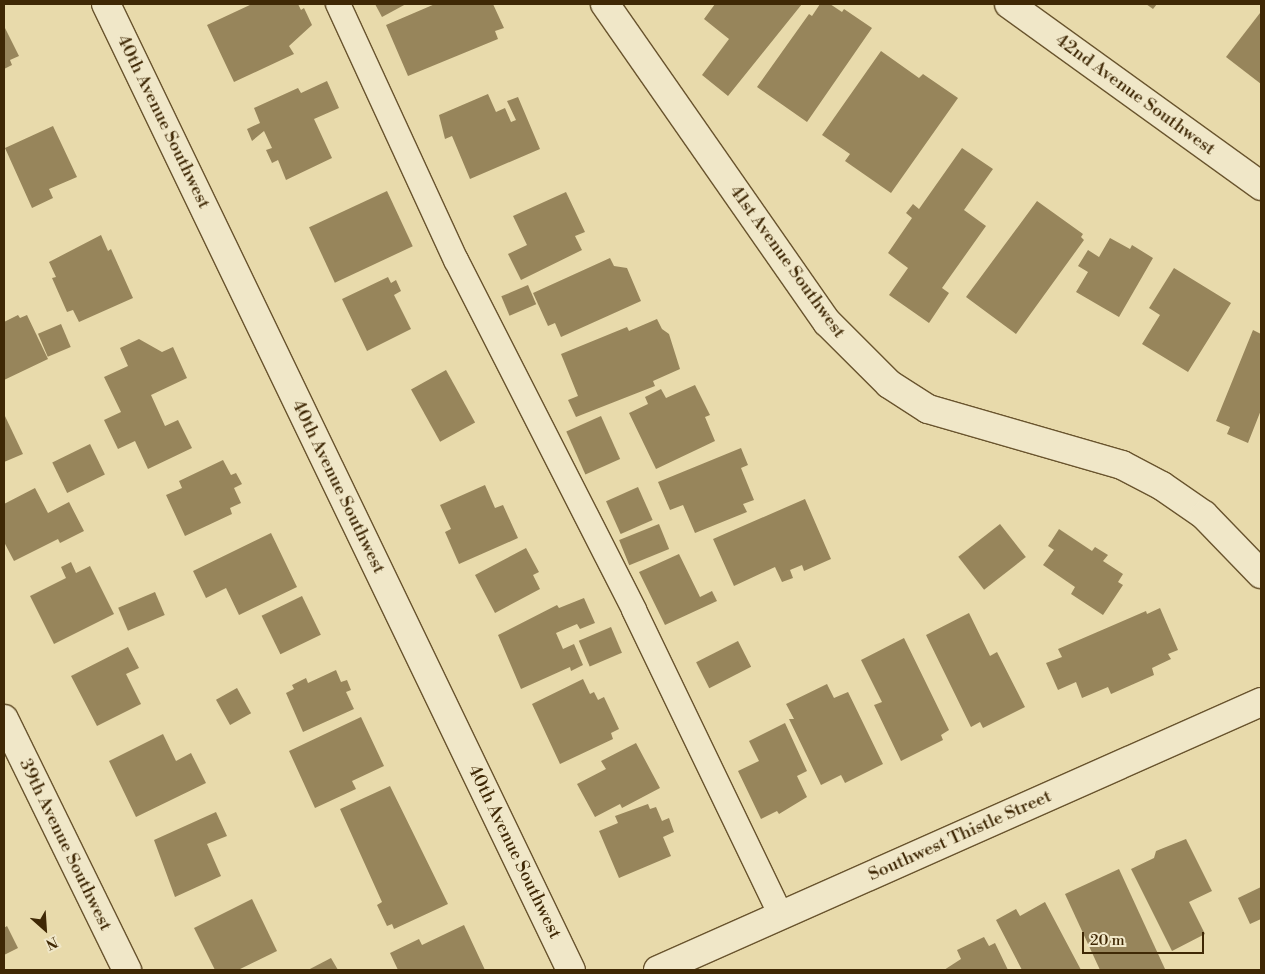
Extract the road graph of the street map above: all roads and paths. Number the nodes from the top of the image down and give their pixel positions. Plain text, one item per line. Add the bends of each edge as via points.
1 (106, 4) edge
2 (338, 4) edge
3 (605, 4) edge
4 (1009, 4) edge
5 (1261, 186) edge
6 (1261, 574) edge
7 (1261, 702) edge
8 (5, 724) edge
9 (781, 916) junction
10 (127, 970) edge
11 (571, 970) edge
12 (658, 970) edge

1 - 11 street, 40th Avenue Southwest
2 - 9 lane via 456,260 634,610
3 - 6 street, 41st Avenue Southwest via 827,322 889,384 928,409 1122,465 1162,486 1204,515
4 - 5 street, 42nd Avenue Southwest
7 - 9 street, Southwest Thistle Street
8 - 10 street, 39th Avenue Southwest
9 - 12 street, Southwest Thistle Street

